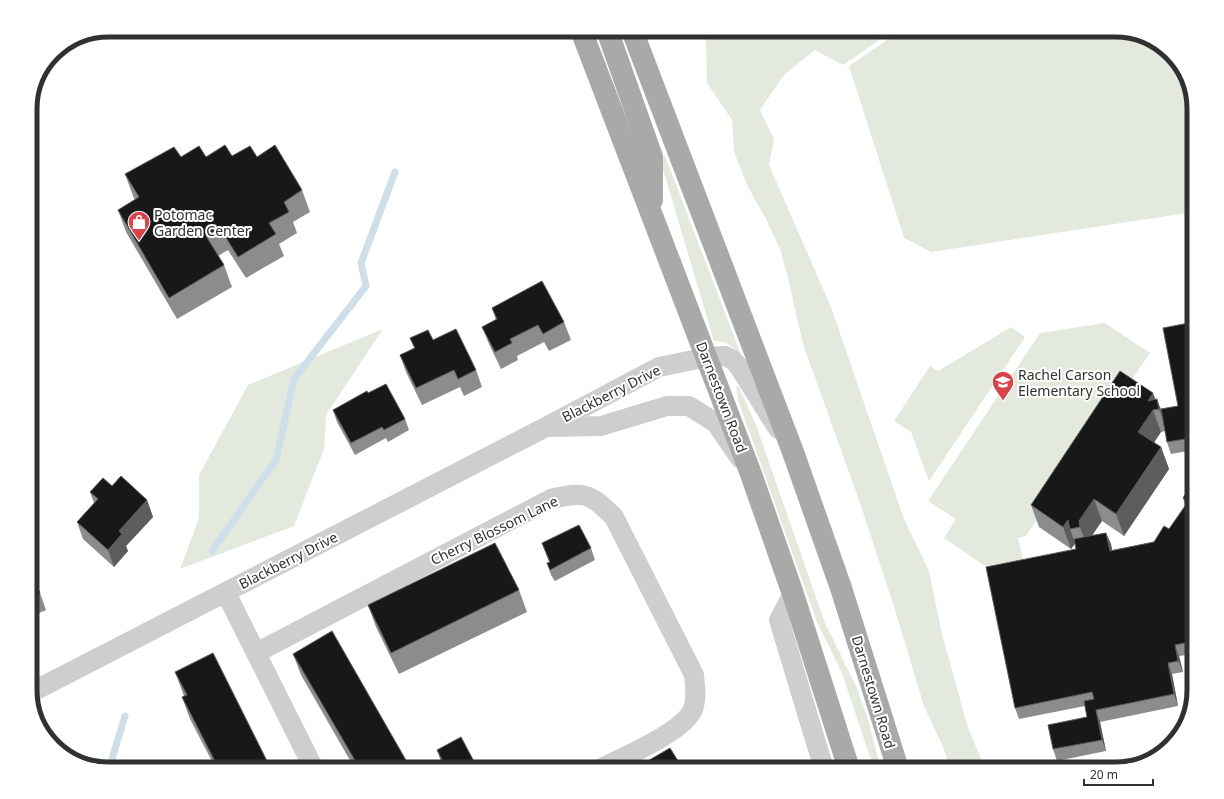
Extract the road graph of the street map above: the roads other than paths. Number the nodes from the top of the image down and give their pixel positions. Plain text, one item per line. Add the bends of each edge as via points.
1 (584, 37) edge
2 (609, 37) edge
3 (635, 37) edge
4 (652, 213) junction
5 (708, 357) junction
6 (546, 427) junction
7 (793, 452) junction
8 (751, 474) junction
9 (226, 593) junction
10 (793, 594) junction
11 (256, 653) junction
12 (37, 688) edge
13 (310, 762) edge
14 (613, 762) edge
15 (822, 762) edge
16 (847, 762) edge
17 (896, 762) edge

1 - 4 main road, Darnestown Road
2 - 4 main road via 652,157
3 - 7 main road, Darnestown Road
4 - 5 main road, Darnestown Road
5 - 6 street, Blackberry Drive via 659,367
5 - 7 street, Blackberry Drive via 725,356 733,360
5 - 8 main road, Darnestown Road
6 - 8 street, Blackberry Drive via 601,426 667,406 689,406 716,424
6 - 9 street, Blackberry Drive
7 - 17 main road, Darnestown Road via 843,595
8 - 10 main road, Darnestown Road
9 - 11 street
9 - 12 street, Blackberry Drive
10 - 15 street via 779,620
10 - 16 main road, Darnestown Road
11 - 13 street
11 - 14 street, Cherry Blossom Lane via 551,499 576,493 596,499 614,517 694,675 695,694 692,710 676,729

